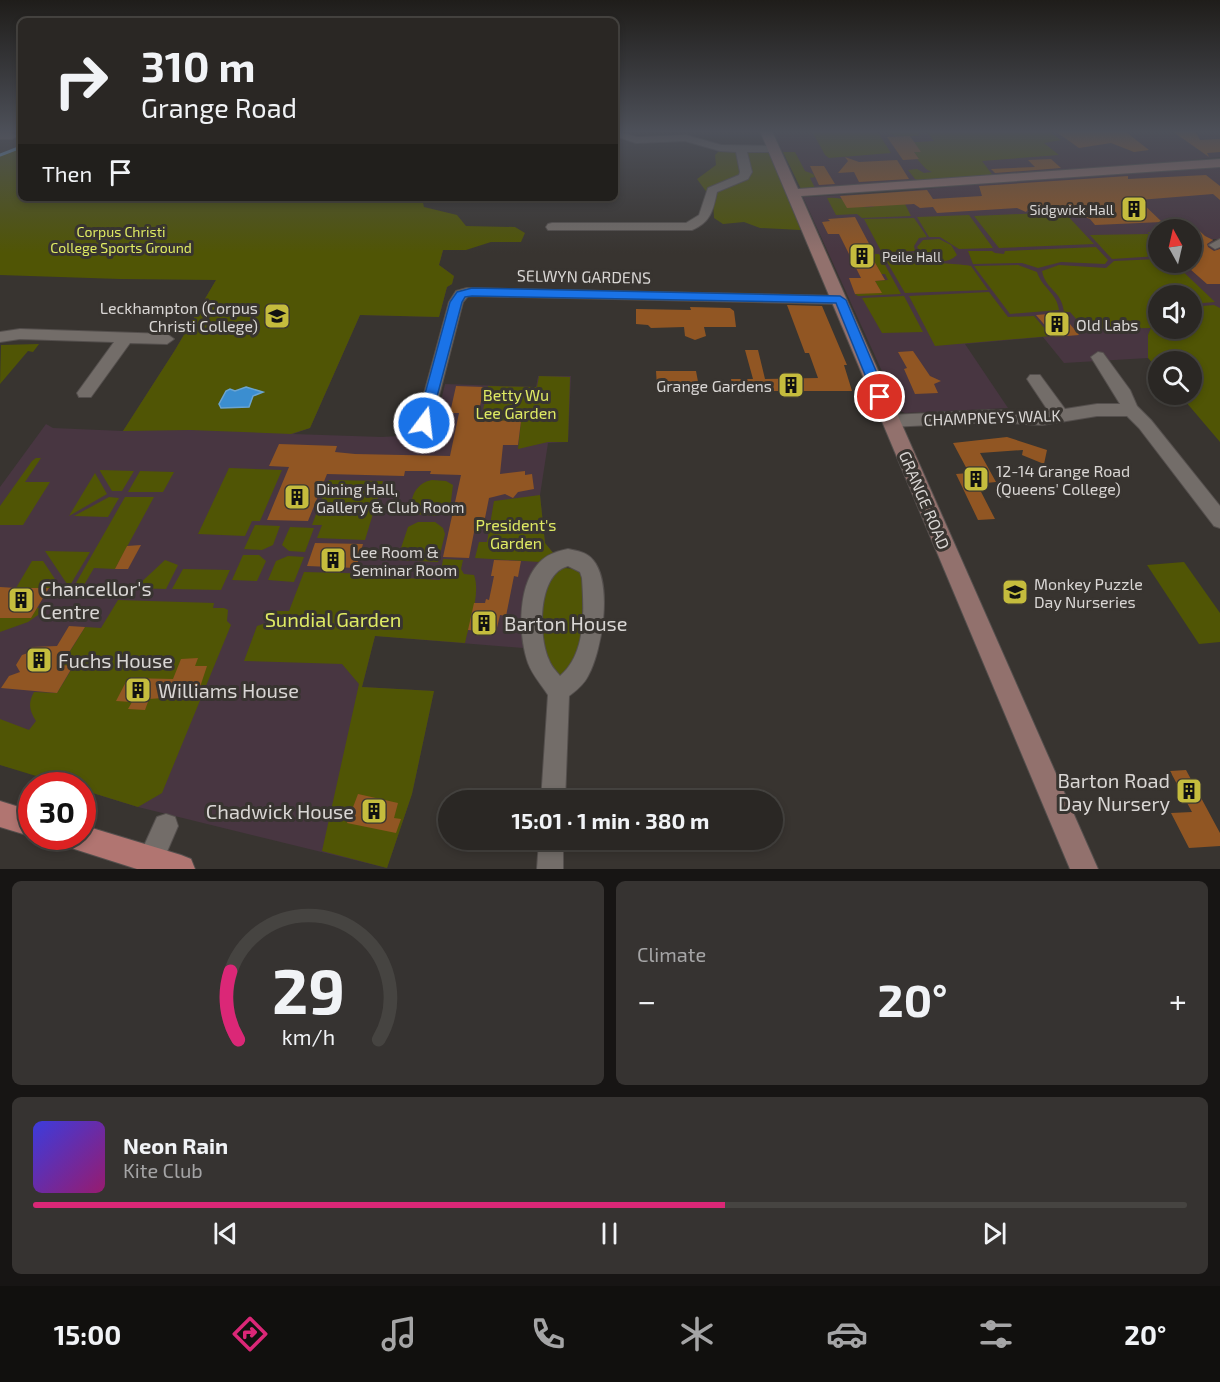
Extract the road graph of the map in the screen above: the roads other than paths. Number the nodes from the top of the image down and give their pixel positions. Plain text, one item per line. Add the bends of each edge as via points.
1 (747, 172) edge
2 (784, 172) edge
3 (1099, 172) edge
4 (794, 193) junction
5 (552, 227) dead end
6 (840, 300) junction
7 (0, 337) edge
8 (126, 337) junction
9 (167, 339) dead end
10 (1098, 357) dead end
11 (1035, 379) dead end
12 (95, 386) dead end
13 (1131, 410) junction
14 (1060, 415) junction
15 (890, 421) junction
16 (424, 423) dead end
17 (1220, 520) edge
18 (558, 692) junction
19 (554, 790) edge
20 (0, 814) edge
21 (18, 820) edge
22 (166, 826) dead end
23 (96, 843) edge
24 (551, 850) edge
25 (165, 865) edge
26 (550, 869) edge
27 (1084, 869) edge

1 - 5 street via 744,177 712,190 708,212 700,223 688,227
2 - 4 street, GRANGE ROAD
3 - 4 street
4 - 6 street, GRANGE ROAD
6 - 15 street, GRANGE ROAD
6 - 16 street, SELWYN GARDENS via 466,292 456,302
7 - 8 street
8 - 9 street
8 - 12 street
10 - 13 street
11 - 14 street
13 - 14 street, CHAMPNEYS WALK
13 - 17 street
14 - 15 street, CHAMPNEYS WALK via 1042,419 993,416
15 - 27 street, GRANGE ROAD
18 - 18 street via 540,667 533,626 535,594 541,573 550,564 574,557 589,570 594,590 592,619 587,656 575,677
18 - 19 street
20 - 21 main road
22 - 25 street
23 - 25 main road
24 - 26 street

